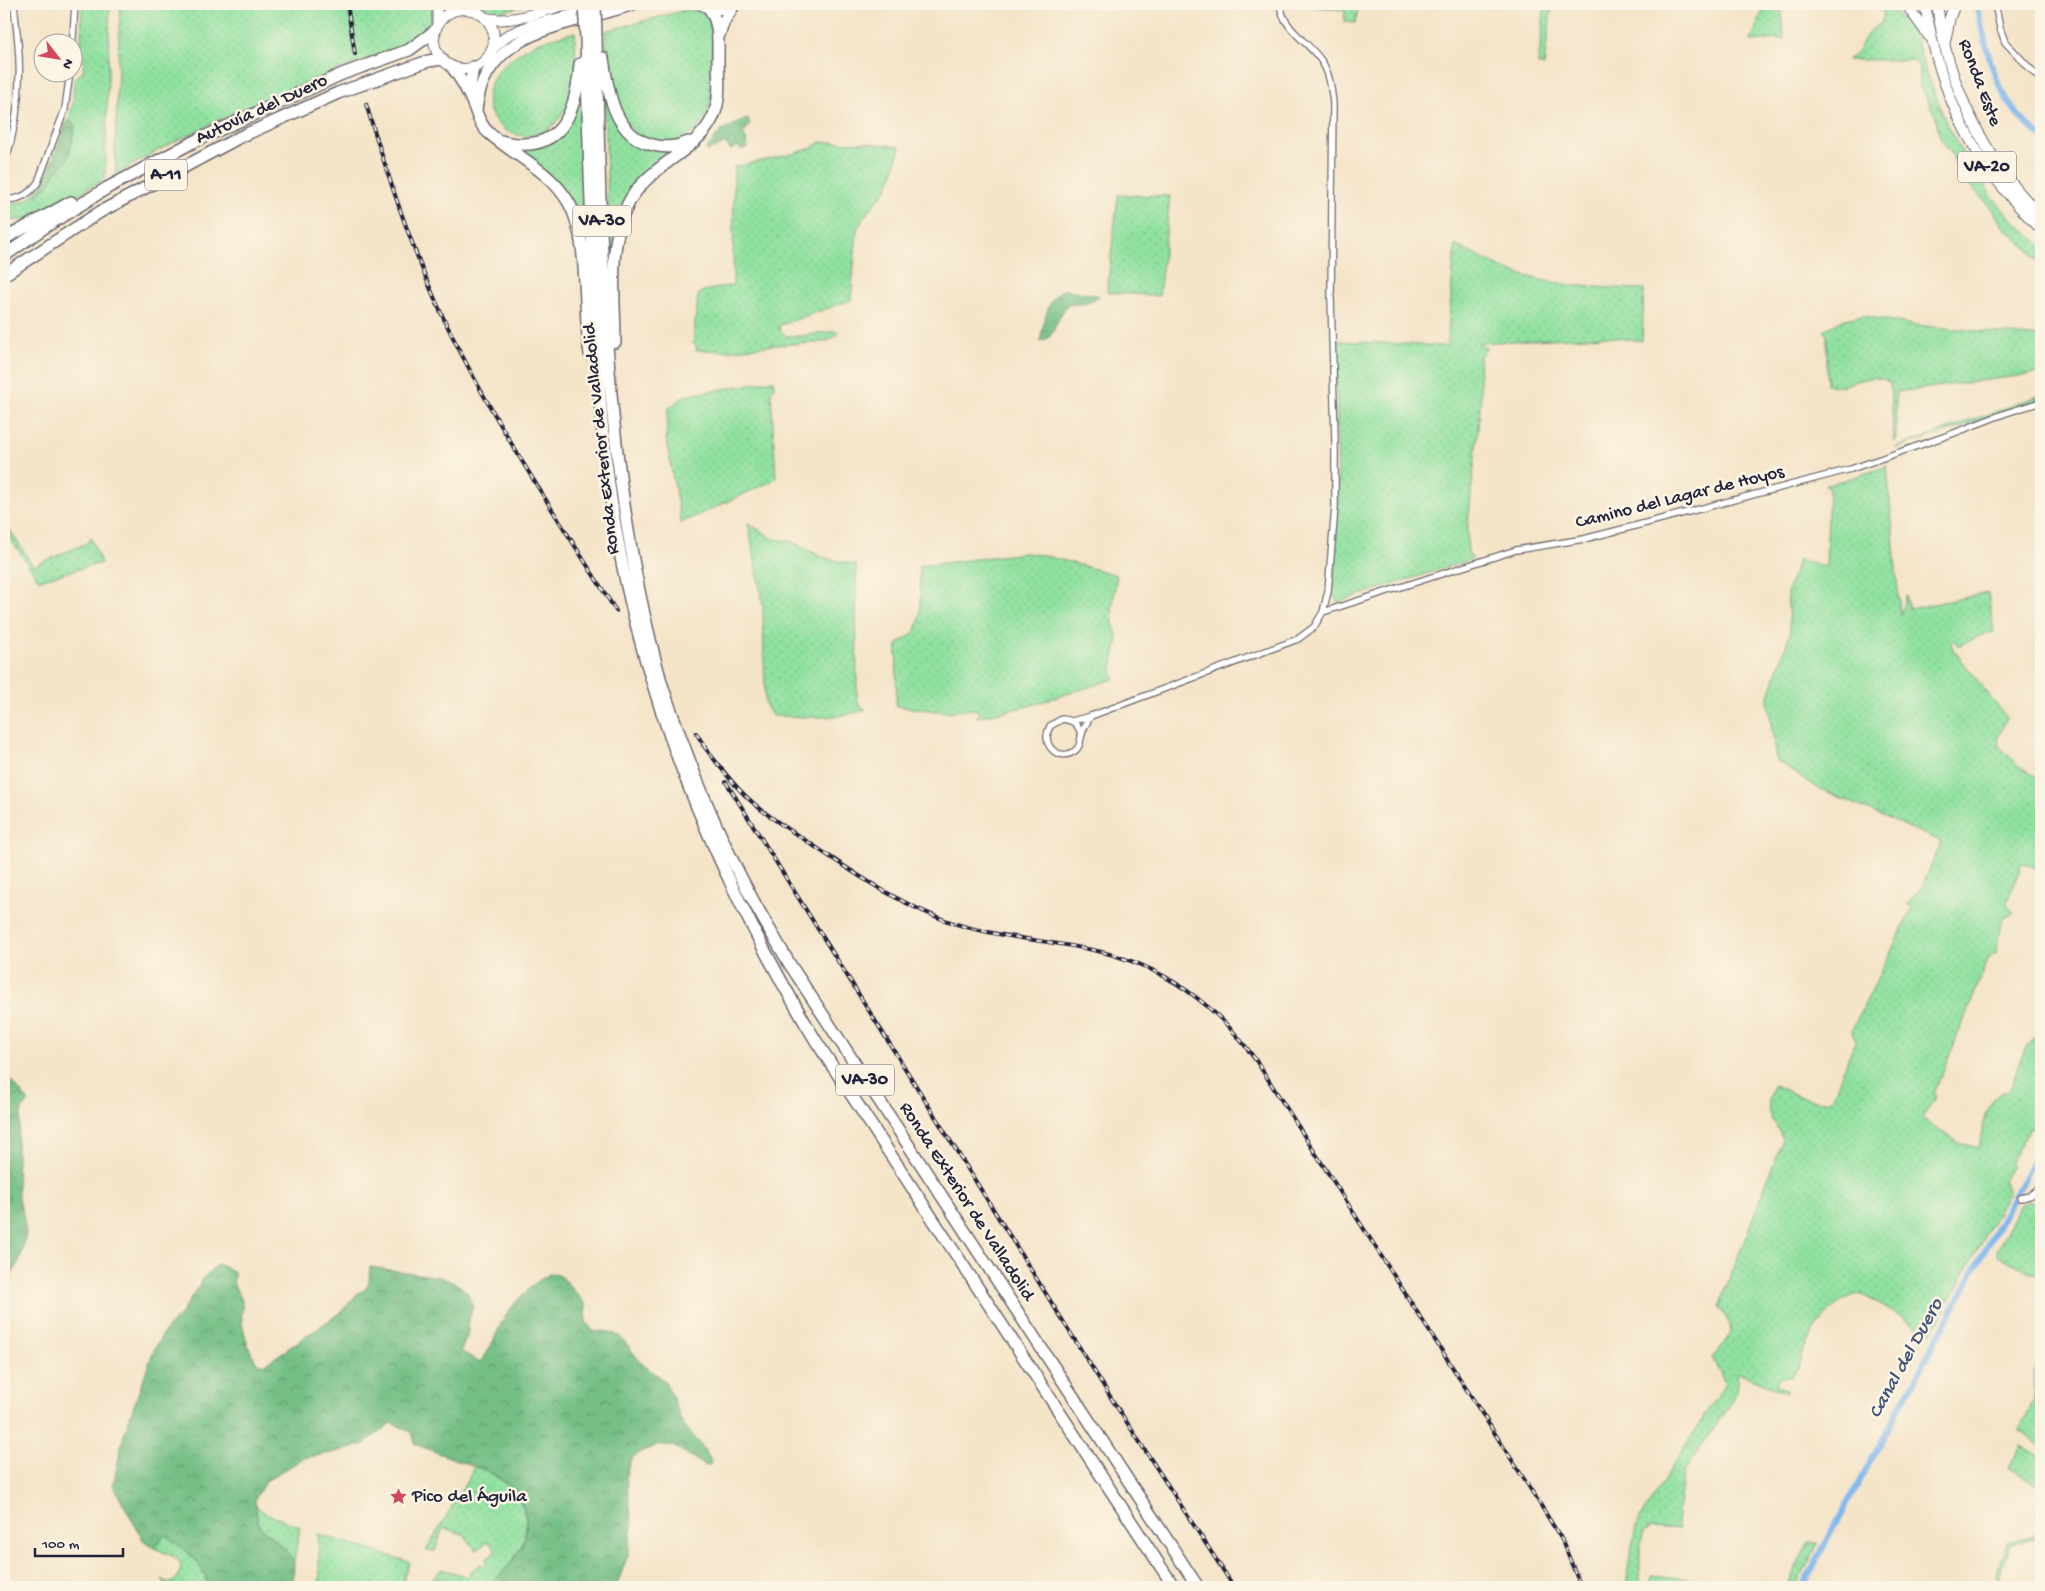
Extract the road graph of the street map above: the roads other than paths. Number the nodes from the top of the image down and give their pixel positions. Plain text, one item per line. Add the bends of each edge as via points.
1 (14, 4) edge
2 (75, 4) edge
3 (437, 4) edge
4 (454, 4) edge
5 (568, 4) edge
6 (584, 4) edge
7 (595, 4) edge
8 (619, 4) edge
9 (633, 4) edge
10 (735, 4) edge
11 (1280, 4) edge
12 (1906, 4) edge
13 (1923, 4) edge
14 (1938, 4) edge
15 (1955, 4) edge
16 (1995, 4) edge
17 (704, 6) edge
18 (468, 10) junction
19 (485, 18) junction
20 (436, 29) junction
21 (73, 32) edge
22 (591, 38) junction
23 (718, 39) junction
24 (1932, 40) junction
25 (1944, 44) junction
26 (491, 50) junction
27 (442, 59) junction
28 (452, 67) junction
29 (473, 67) junction
30 (2041, 80) edge
31 (68, 82) edge
32 (469, 94) junction
33 (476, 111) junction
34 (702, 134) junction
35 (499, 141) junction
36 (158, 160) junction
37 (4, 166) edge
38 (4, 199) edge
39 (2041, 216) edge
40 (2041, 229) edge
41 (4, 239) edge
42 (4, 256) edge
43 (4, 275) edge
44 (597, 380) junction
45 (2041, 402) edge
46 (613, 404) junction
47 (1323, 612) junction
48 (1091, 716) junction
49 (1072, 721) junction
50 (1081, 734) junction
51 (2041, 1187) edge
52 (2021, 1198) dead end
53 (1174, 1587) edge
54 (1198, 1587) edge

1 - 37 street via 18,98 15,128
2 - 21 street
3 - 20 main road
4 - 18 main road
5 - 19 highway via 498,21
6 - 22 highway, Ronda Exterior de Valladolid / VA-30, bridge
7 - 22 highway, Ronda Exterior de Valladolid / VA-30, bridge
8 - 26 highway via 531,26 508,35
9 - 33 highway via 521,39 508,49 482,83
10 - 17 highway via 720,10
10 - 23 highway via 722,25
11 - 47 street via 1284,20 1321,60 1330,78 1333,103 1331,298 1335,507 1328,591
12 - 24 highway
13 - 14 highway
13 - 24 highway, Ronda Este / VA-20
14 - 25 highway, Ronda Este / VA-20
15 - 25 highway
16 - 30 street via 2005,42
17 - 23 highway via 715,18
18 - 19 highway
18 - 20 highway via 448,14
19 - 26 highway via 493,33
20 - 27 highway via 435,46
20 - 36 highway, Autovía del Duero / A-11 via 409,50 328,80
22 - 34 highway via 601,46 617,117 629,134 646,144 667,147 686,143
22 - 35 highway via 582,50 573,103 566,121 556,134 531,145
22 - 44 highway, Ronda Exterior de Valladolid / VA-30
22 - 46 highway, Ronda Exterior de Valladolid / VA-30
23 - 34 highway via 716,110
24 - 40 highway, Ronda Este / VA-20 via 1951,101 1974,148 2018,207
25 - 39 highway, Ronda Este / VA-20 via 1966,107 1984,143 2020,194
26 - 29 highway via 481,64
27 - 28 highway
27 - 43 highway, Autovía del Duero / A-11 via 428,61 338,94 240,136 100,212
28 - 29 highway
28 - 32 highway
29 - 32 highway
31 - 38 street via 55,139 38,182 20,198
32 - 33 highway
33 - 35 highway via 482,125
34 - 46 highway via 645,180 628,203 619,225 614,254
35 - 44 highway via 547,176 570,204 578,224 582,250 586,329
36 - 41 highway
36 - 42 highway, Autovía del Duero / A-11 via 107,188
44 - 53 highway, Ronda Exterior de Valladolid / VA-30 via 615,527 634,621 671,739 708,837 734,893 816,1041
45 - 47 street, Camino del Lagar de Hoyos via 1851,470 1584,539 1516,550
46 - 54 highway, Ronda Exterior de Valladolid / VA-30 via 627,528 660,680 695,773 746,887 834,1032
47 - 48 street via 1314,627 1298,639
48 - 49 street
48 - 50 street
49 - 50 street
49 - 50 street via 1062,719 1050,726 1046,736 1050,748 1062,754 1072,752 1079,745
51 - 52 street

